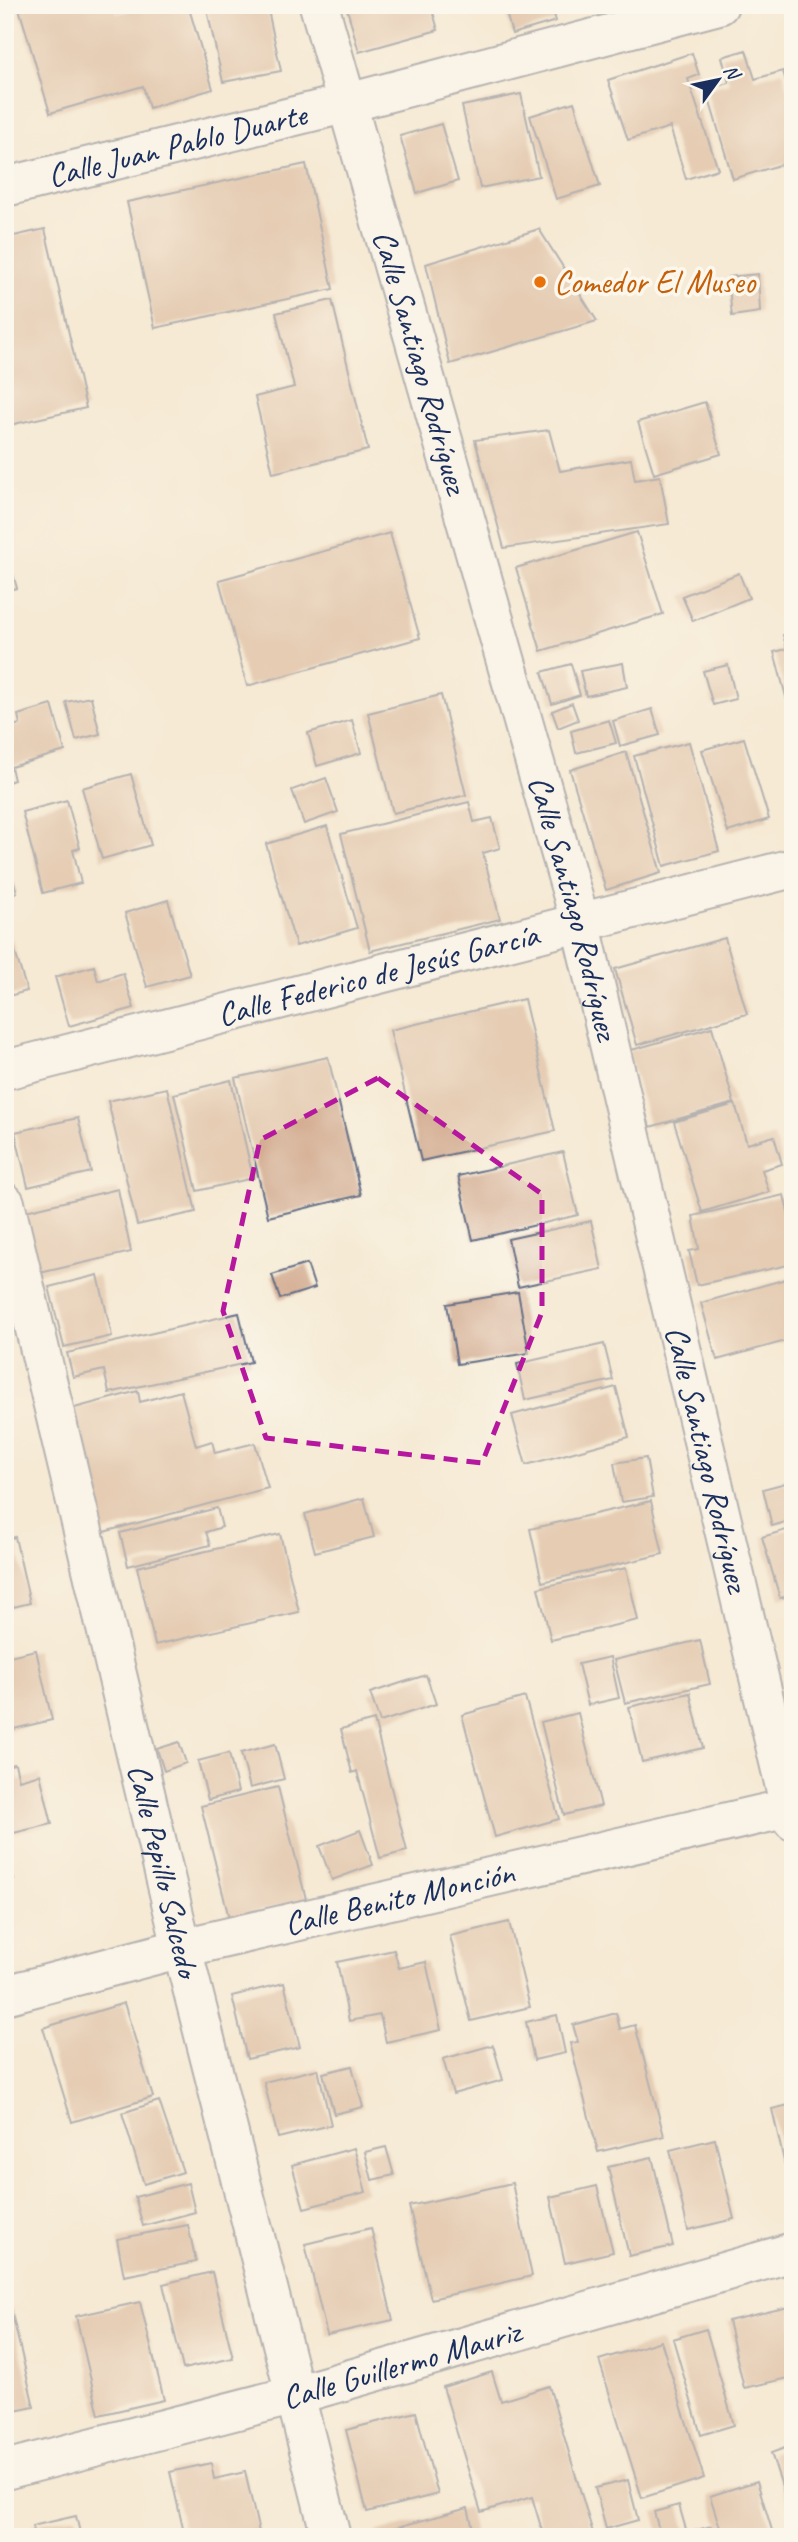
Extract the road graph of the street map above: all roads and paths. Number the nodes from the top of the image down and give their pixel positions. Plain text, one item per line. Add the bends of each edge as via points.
1 (319, 5) edge
2 (719, 5) edge
3 (348, 103) junction
4 (5, 187) edge
5 (793, 868) edge
6 (581, 925) junction
7 (5, 1070) edge
8 (5, 1203) edge
9 (792, 1812) edge
10 (182, 1948) junction
11 (5, 1995) edge
12 (793, 2252) edge
13 (295, 2395) junction
14 (5, 2470) edge
15 (331, 2537) edge

1 - 3 street, Calle Santiago Rodríguez
2 - 3 street, Calle Juan Pablo Duarte
3 - 4 street, Calle Juan Pablo Duarte
3 - 6 street, Calle Santiago Rodríguez
5 - 6 street, Calle Federico de Jesús García
6 - 7 street, Calle Federico de Jesús García
6 - 9 street, Calle Santiago Rodríguez
8 - 10 street, Calle Pepillo Salcedo
9 - 10 street, Calle Benito Monción
10 - 11 street, Calle Benito Monción
10 - 13 street, Calle Pepillo Salcedo
12 - 13 street, Calle Guillermo Mauriz
13 - 14 street, Calle Guillermo Mauriz
13 - 15 street, Calle Pepillo Salcedo

